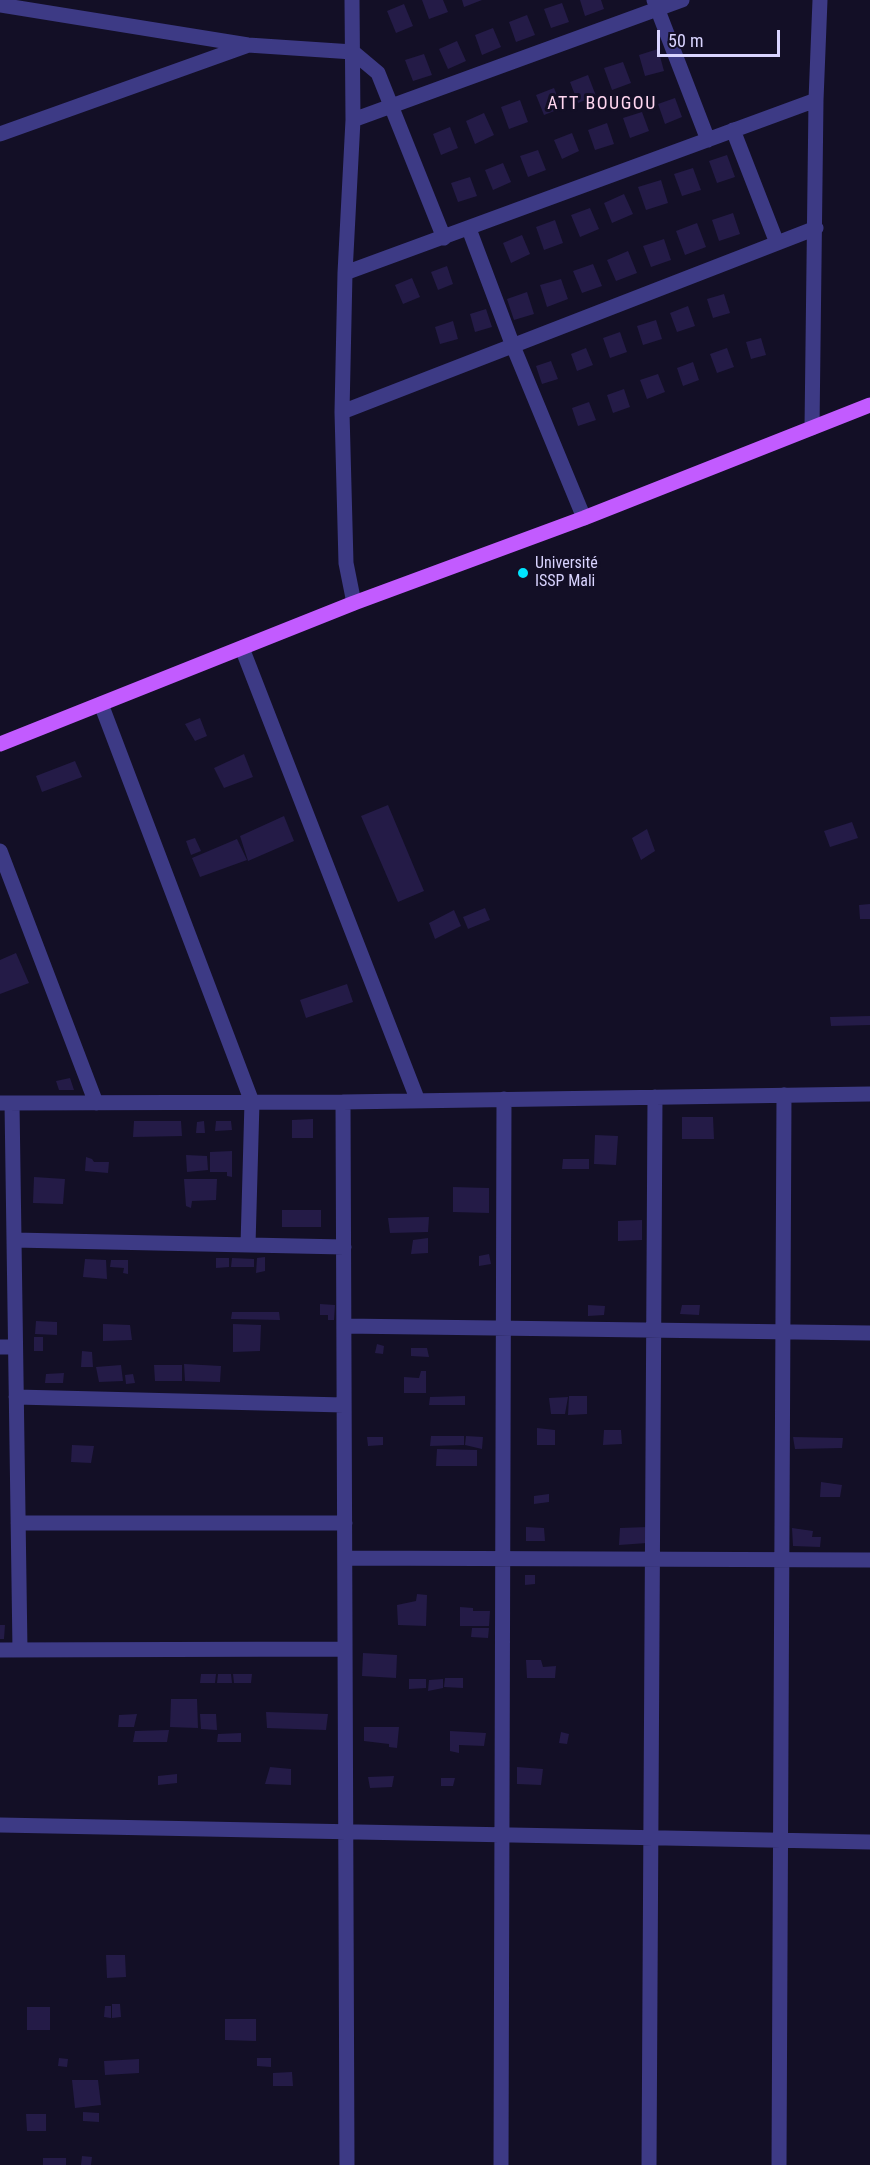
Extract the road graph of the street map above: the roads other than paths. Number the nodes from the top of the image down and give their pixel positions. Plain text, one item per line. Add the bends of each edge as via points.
1 (352, 0) edge
2 (682, 0) edge
3 (820, 0) edge
4 (0, 5) edge
5 (656, 5) edge
6 (248, 45) junction
7 (353, 52) junction
8 (816, 100) junction
9 (391, 107) junction
10 (353, 120) junction
11 (733, 130) junction
12 (0, 134) edge
13 (708, 140) junction
14 (816, 228) junction
15 (469, 229) junction
16 (444, 238) junction
17 (777, 243) junction
18 (345, 273) junction
19 (513, 346) junction
20 (870, 405) edge
21 (342, 412) junction
22 (812, 428) junction
23 (584, 518) junction
24 (354, 603) junction
25 (242, 648) junction
26 (101, 704) junction
27 (0, 744) edge
28 (0, 851) edge
29 (870, 1094) edge
30 (784, 1095) junction
31 (655, 1097) junction
32 (504, 1099) junction
33 (418, 1101) junction
34 (252, 1102) junction
35 (343, 1102) junction
36 (6, 1103) edge
37 (96, 1103) junction
38 (14, 1240) junction
39 (248, 1245) junction
40 (344, 1247) junction
41 (344, 1326) junction
42 (504, 1328) junction
43 (653, 1330) junction
44 (783, 1332) junction
45 (870, 1333) edge
46 (8, 1347) edge
47 (16, 1396) junction
48 (344, 1405) junction
49 (345, 1522) junction
50 (18, 1523) junction
51 (345, 1558) junction
52 (503, 1558) junction
53 (652, 1559) junction
54 (782, 1560) junction
55 (870, 1560) edge
56 (345, 1649) junction
57 (0, 1650) edge
58 (20, 1650) junction
59 (0, 1825) edge
60 (345, 1832) junction
61 (502, 1835) junction
62 (650, 1838) junction
63 (780, 1840) junction
64 (870, 1842) edge
65 (347, 2165) edge
66 (501, 2165) edge
67 (649, 2165) edge
68 (778, 2165) edge

1 - 7 street
2 - 5 street
3 - 8 street
4 - 6 street
5 - 9 street
5 - 13 street
6 - 7 street
6 - 12 street
7 - 9 street via 378,73
7 - 10 street
8 - 11 street
8 - 14 street
9 - 10 street
9 - 16 street
10 - 18 street
11 - 13 street
11 - 17 street
13 - 15 street
14 - 17 street
14 - 22 street
15 - 16 street
15 - 19 street
16 - 18 street
17 - 19 street
18 - 21 street
19 - 21 street
19 - 23 street
20 - 22 main road
21 - 24 street via 346,563
22 - 23 main road
23 - 24 main road
24 - 25 main road
25 - 26 main road
25 - 33 street
26 - 27 main road
26 - 34 street
28 - 37 street
29 - 30 street
30 - 31 street
30 - 44 street
31 - 32 street
31 - 43 street
32 - 33 street
32 - 42 street
33 - 35 street
34 - 35 street
34 - 37 street
34 - 39 street
35 - 40 street
36 - 37 street
36 - 38 street
38 - 39 street
38 - 46 street
39 - 40 street
40 - 41 street
41 - 42 street
41 - 48 street
42 - 43 street
42 - 52 street
43 - 44 street
43 - 53 street
44 - 45 street
44 - 54 street
46 - 47 street
47 - 48 street
47 - 50 street
48 - 49 street
49 - 50 street
49 - 51 street
50 - 58 street
51 - 52 street
51 - 56 street
52 - 53 street
52 - 61 street
53 - 54 street
53 - 62 street
54 - 55 street
54 - 63 street
56 - 58 street
56 - 60 street
57 - 58 street
59 - 60 street
60 - 61 street
60 - 65 street
61 - 62 street
61 - 66 street
62 - 63 street
62 - 67 street
63 - 64 street
63 - 68 street

